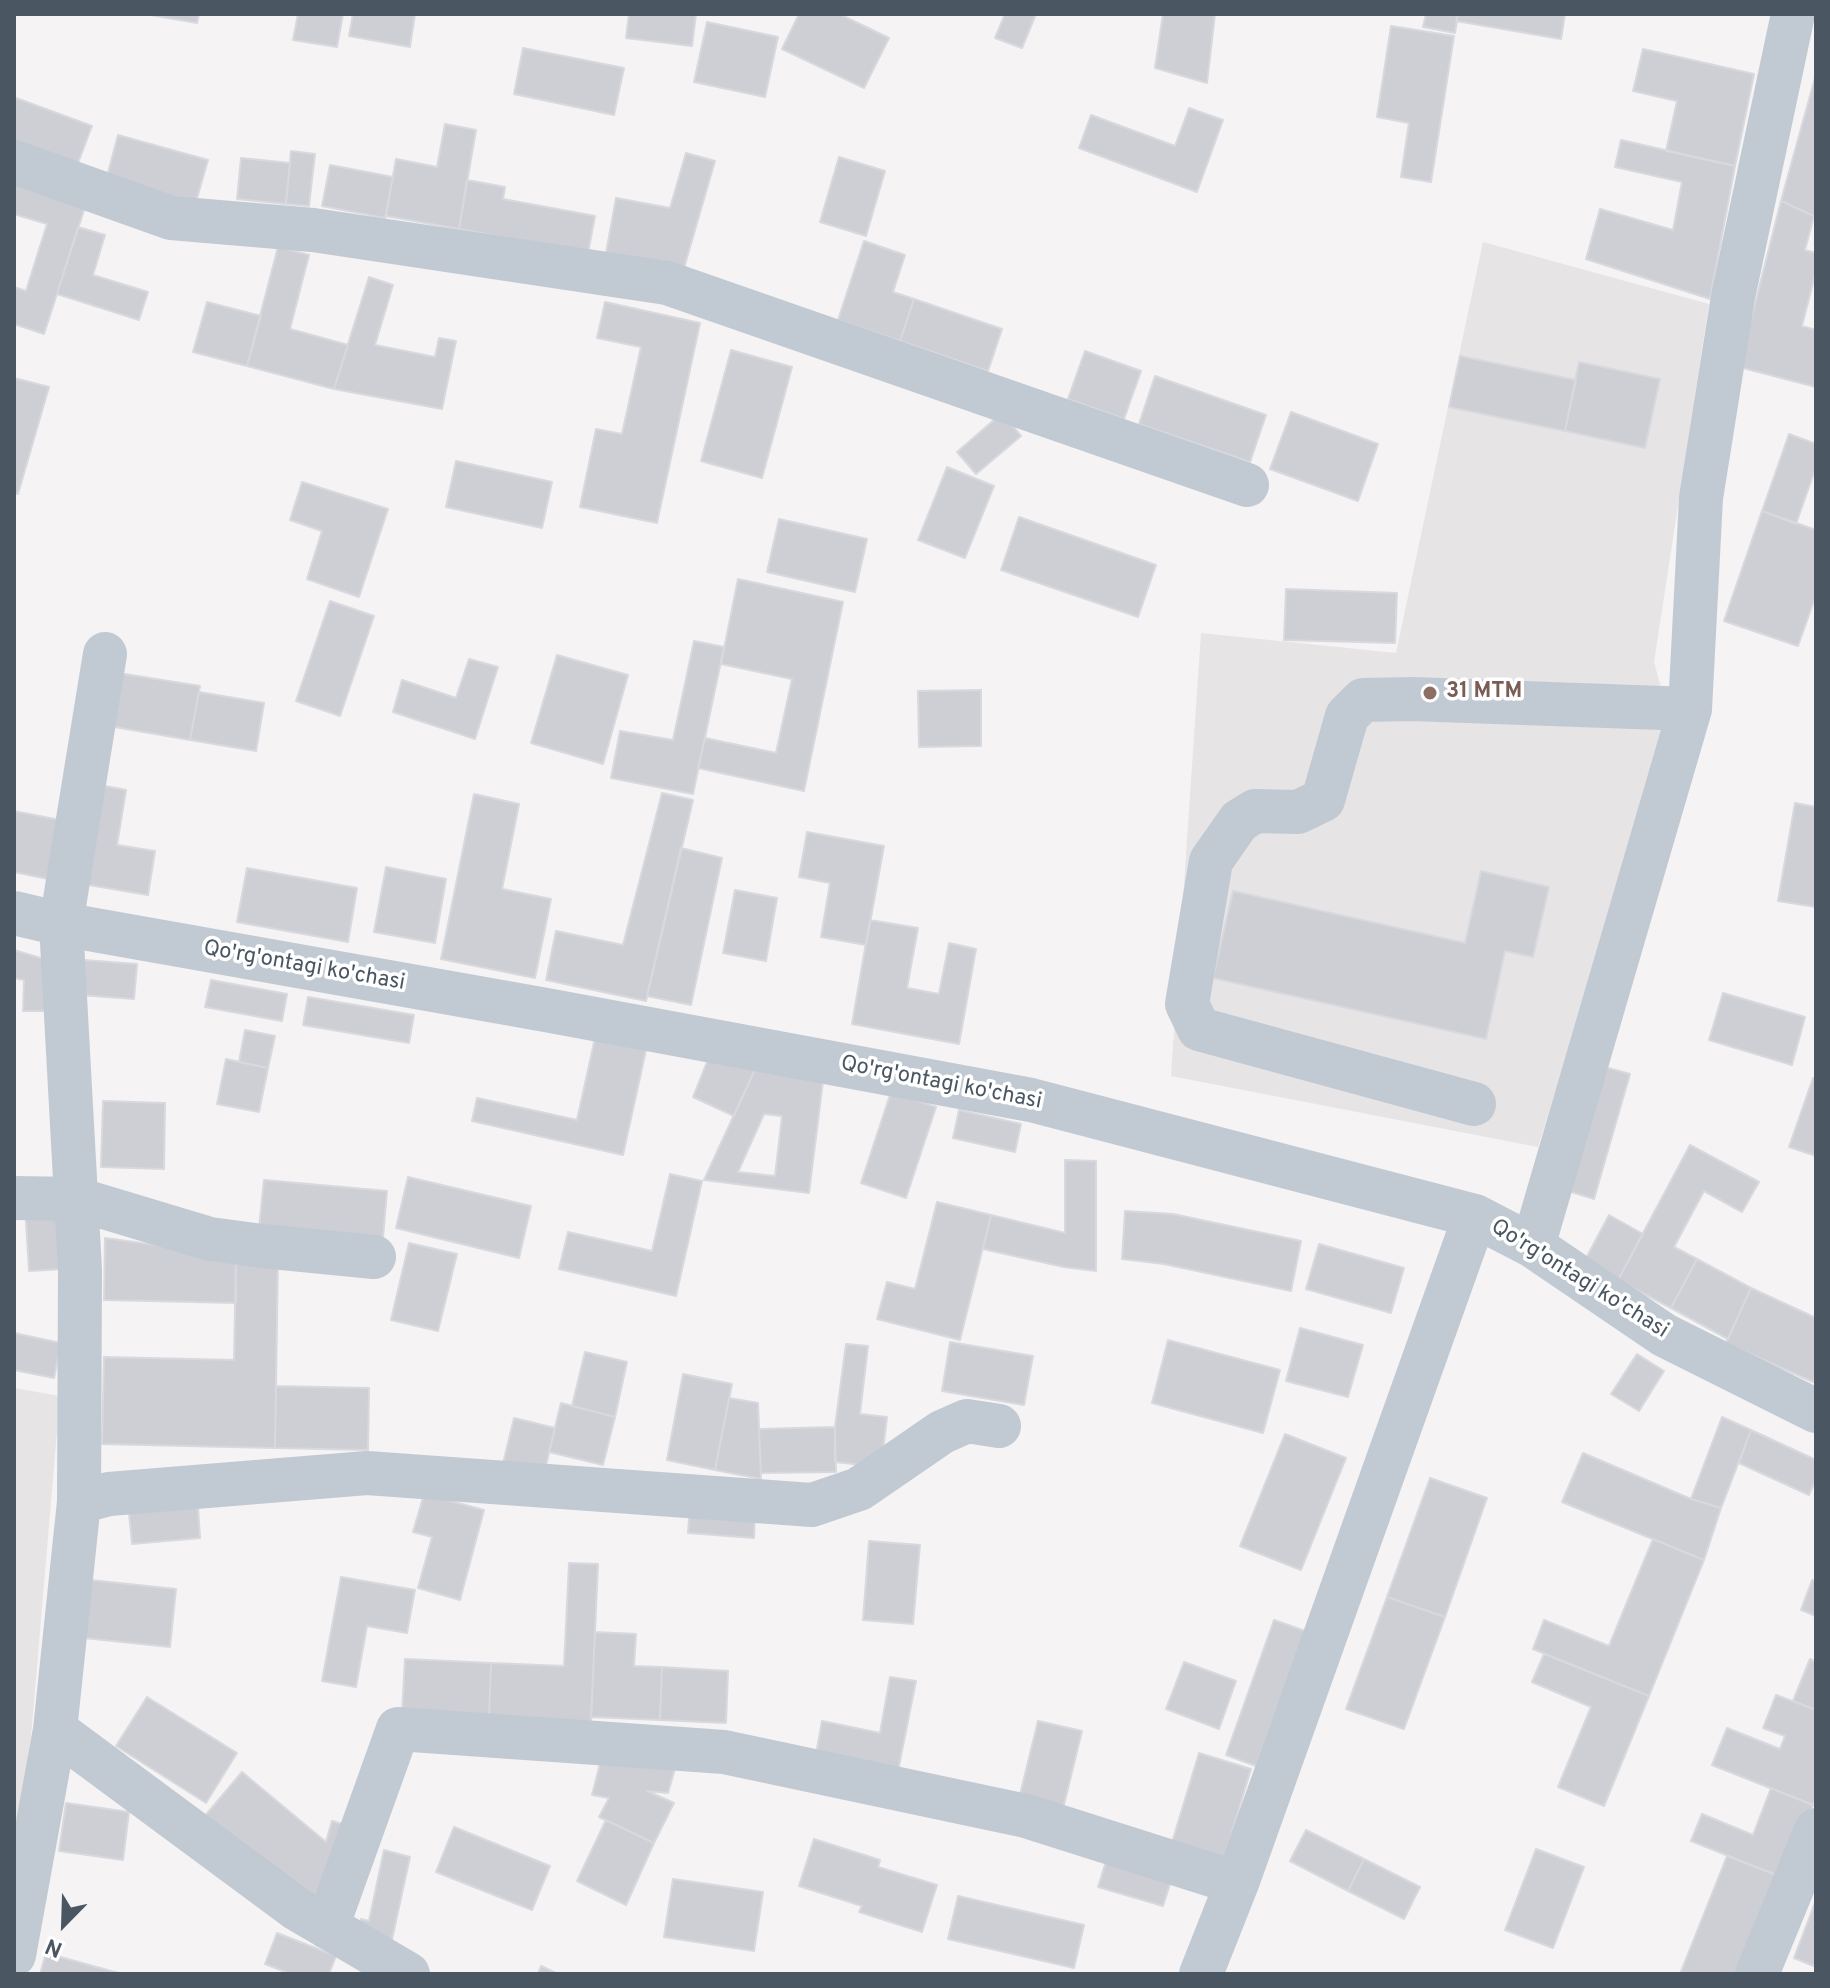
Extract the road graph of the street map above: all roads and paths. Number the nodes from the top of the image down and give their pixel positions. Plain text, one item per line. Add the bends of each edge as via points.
1 (1793, 14) edge
2 (14, 162) edge
3 (1247, 485) dead end
4 (105, 654) dead end
5 (1690, 709) junction
6 (14, 913) edge
7 (61, 924) junction
8 (1474, 1104) dead end
9 (14, 1198) edge
10 (77, 1199) junction
11 (1475, 1216) junction
12 (1533, 1246) junction
13 (374, 1257) dead end
14 (1816, 1411) edge
15 (999, 1426) dead end
16 (79, 1502) junction
17 (55, 1730) junction
18 (1816, 1830) edge
19 (1237, 1883) junction
20 (327, 1927) junction
21 (14, 1955) edge
22 (408, 1974) edge
23 (1201, 1974) edge
24 (1757, 1974) edge

1 - 5 street via 1733,297 1701,498
2 - 3 street via 171,218 313,230 667,283
4 - 7 street
5 - 8 street via 1363,700 1347,716 1323,800 1298,812 1255,811 1239,821 1211,861 1187,1004 1199,1029
5 - 12 street
6 - 7 street, Qo'rg'ontagi ko'chasi
7 - 10 street
7 - 11 street, Qo'rg'ontagi ko'chasi via 1031,1100
9 - 10 street
10 - 13 street via 210,1239
10 - 16 street
11 - 12 street, Qo'rg'ontagi ko'chasi
11 - 19 street
12 - 14 street, Qo'rg'ontagi ko'chasi via 1664,1335
15 - 16 street via 967,1421 942,1432 859,1489 812,1505 367,1473 109,1494
16 - 17 street
17 - 20 street
17 - 21 street
18 - 24 street
19 - 20 street via 1026,1816 724,1752 398,1729
19 - 23 street
20 - 22 street

